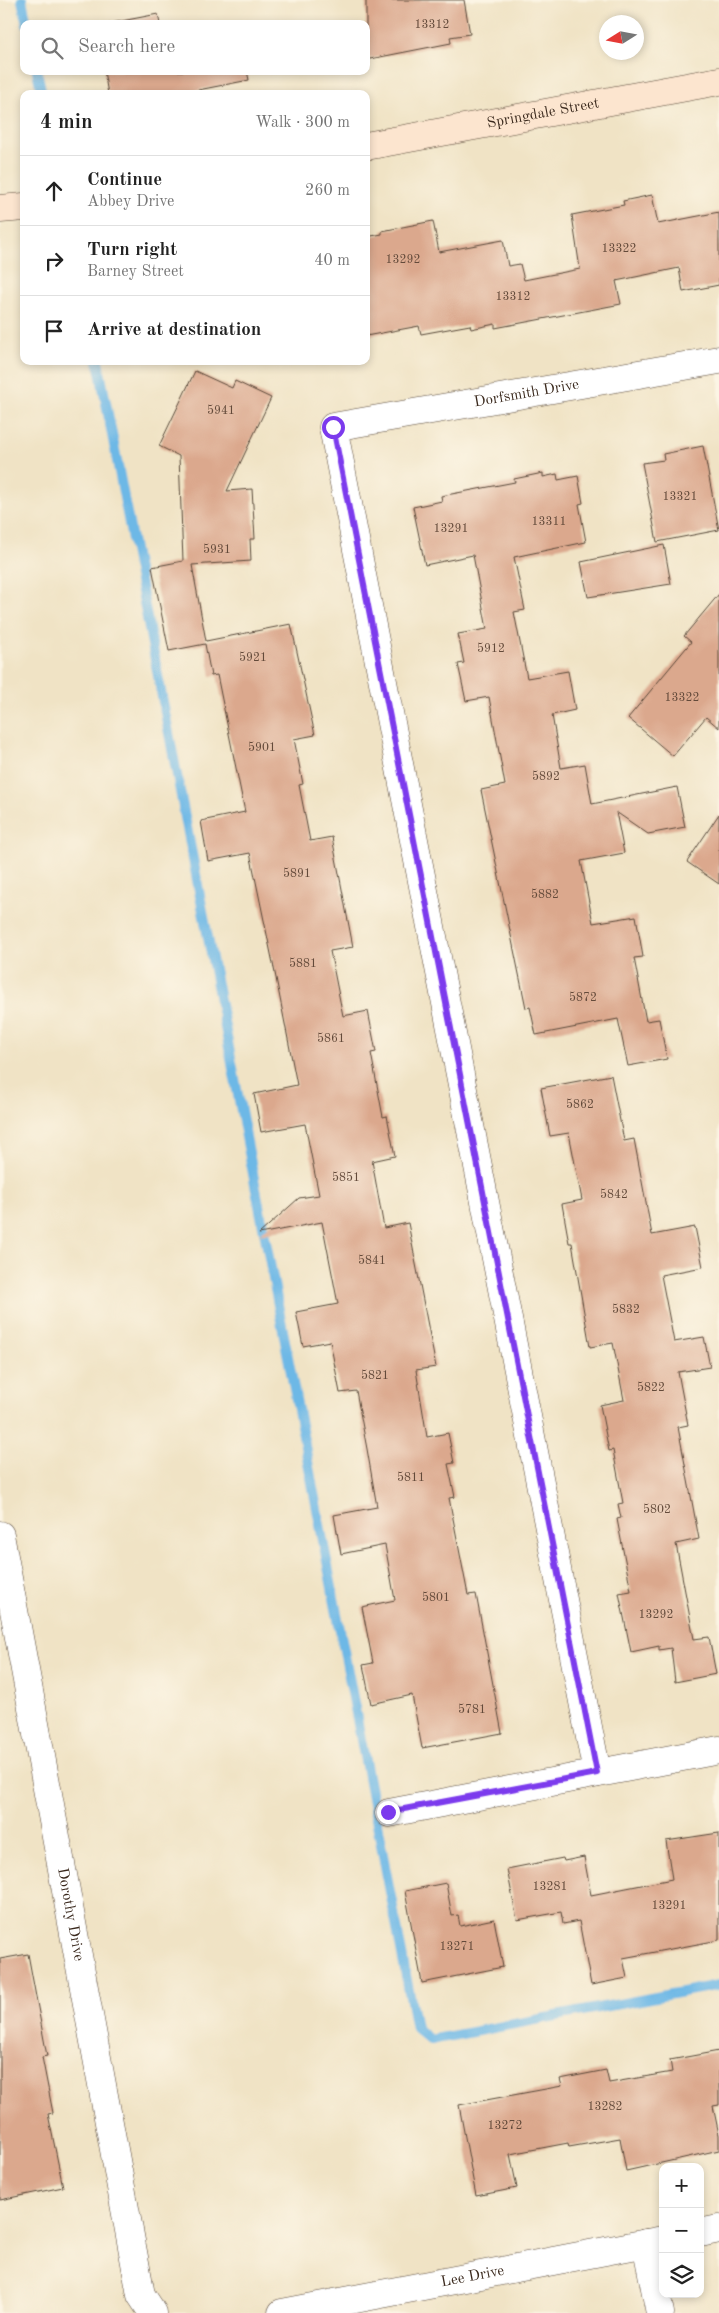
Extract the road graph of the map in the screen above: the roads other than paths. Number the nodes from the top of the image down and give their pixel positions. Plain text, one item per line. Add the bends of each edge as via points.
1 (719, 81) edge
2 (370, 145) edge
3 (20, 207) edge
4 (0, 209) edge
5 (719, 360) edge
6 (0, 1535) edge
7 (719, 1750) edge
8 (597, 1773) junction
9 (388, 1812) dead end
10 (719, 2229) edge
11 (704, 2232) edge
12 (654, 2242) edge
13 (147, 2304) edge
14 (282, 2313) edge
15 (660, 2313) edge

1 - 2 main road, Springdale Street
3 - 4 main road
5 - 8 street, Dorfsmith Drive via 333,427
6 - 13 street, Dorothy Drive
7 - 8 street
8 - 9 street
10 - 11 street
12 - 14 street, Lee Drive
12 - 15 street

